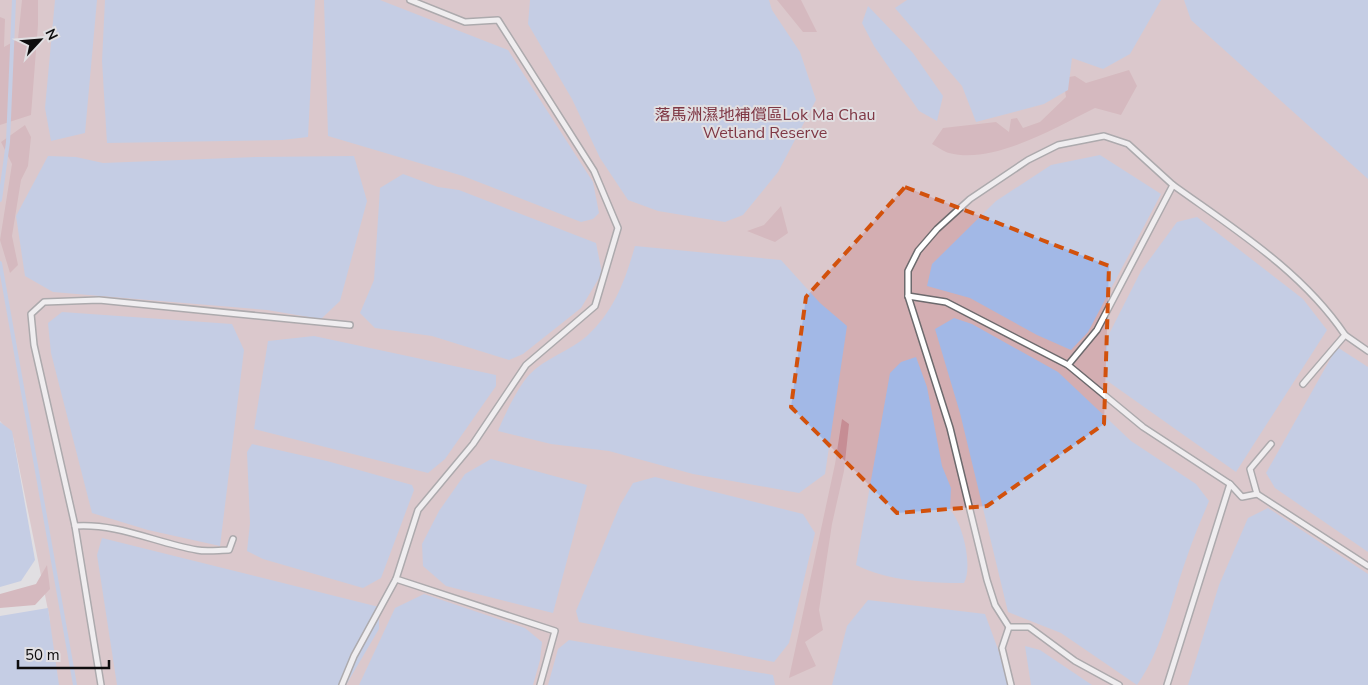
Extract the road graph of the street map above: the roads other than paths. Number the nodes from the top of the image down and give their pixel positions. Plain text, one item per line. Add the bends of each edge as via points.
1 (410, 0) edge
2 (1172, 185) junction
3 (908, 296) junction
4 (350, 325) dead end
5 (1345, 335) junction
6 (1368, 352) edge
7 (1068, 365) junction
8 (1303, 384) dead end
9 (1271, 444) dead end
10 (1230, 484) junction
11 (1257, 494) junction
12 (75, 526) junction
13 (233, 539) dead end
14 (1368, 566) edge
15 (396, 580) junction
16 (1009, 627) junction
17 (101, 685) edge
18 (342, 685) edge
19 (540, 685) edge
20 (1011, 685) edge
21 (1119, 685) edge
22 (1167, 685) edge

1 - 15 lane via 465,22 498,20 594,171 618,228 595,306 526,365 473,444 418,510
2 - 3 lane via 1128,144 1104,136 1058,145 1028,160 970,199 937,229 918,251 908,271
2 - 5 lane via 1275,260 1329,311
2 - 7 lane via 1097,330
3 - 7 lane via 946,302
3 - 16 lane via 950,428 987,580 995,605
4 - 12 lane via 99,300 44,302 32,314 34,345
5 - 6 lane
5 - 8 lane
7 - 10 lane via 1143,428
9 - 11 lane via 1250,470
10 - 11 lane via 1242,497
10 - 22 lane
11 - 14 lane
12 - 13 lane via 91,525 198,550 229,550
12 - 17 lane
15 - 18 lane via 354,656
15 - 19 lane via 555,631
16 - 20 lane via 1002,648
16 - 21 lane via 1029,627 1075,661

